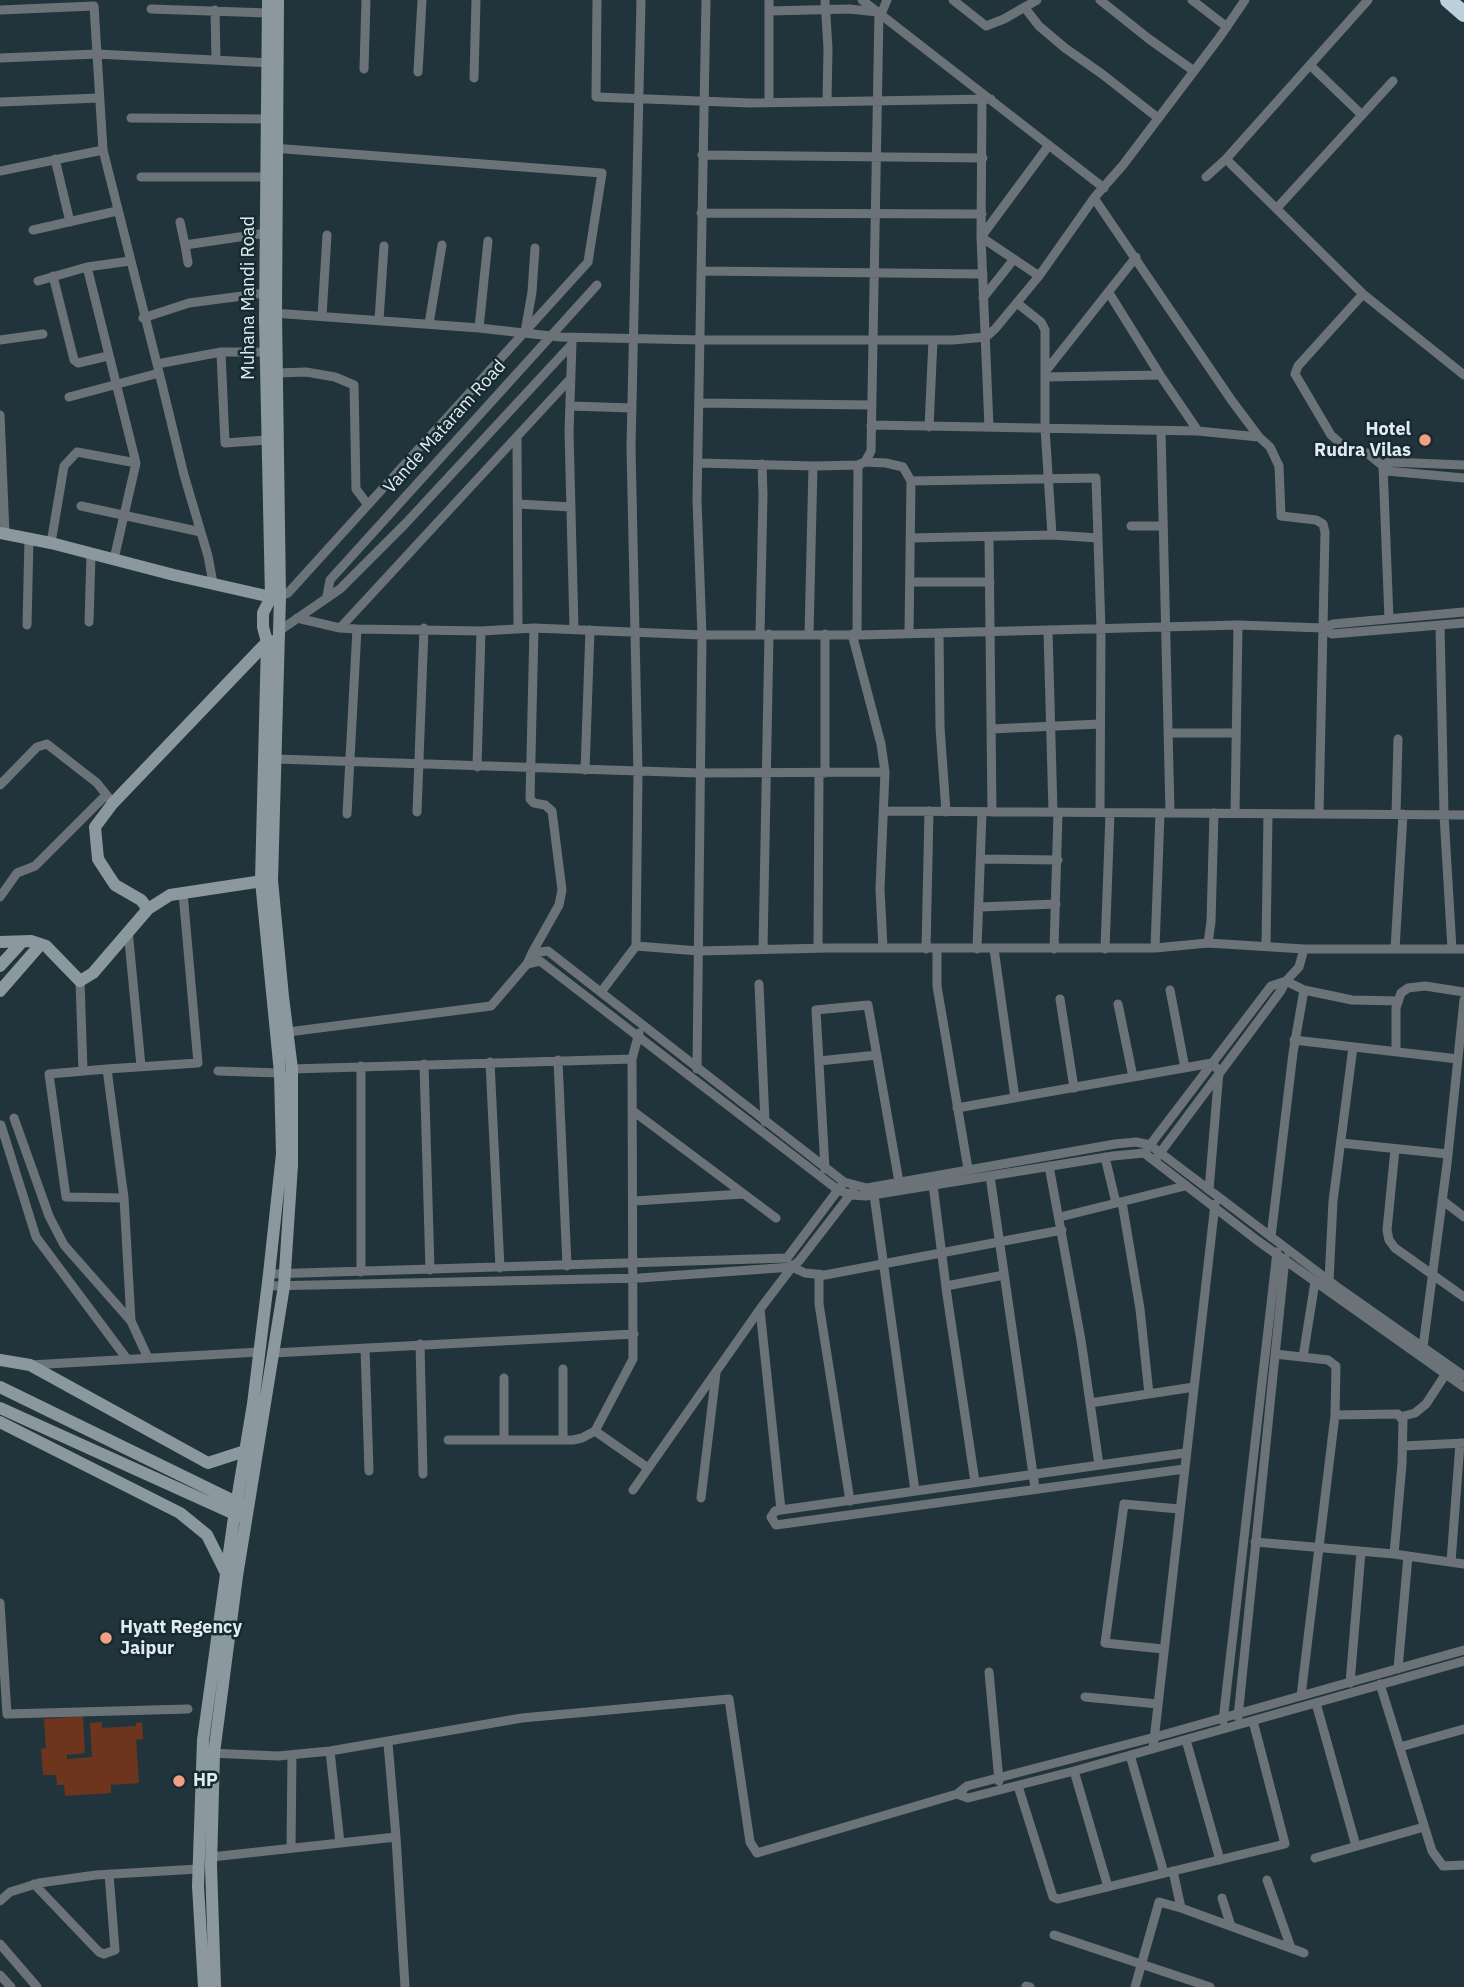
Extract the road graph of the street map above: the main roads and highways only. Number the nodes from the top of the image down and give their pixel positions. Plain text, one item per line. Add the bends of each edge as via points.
1 (278, 0) edge
2 (1448, 0) edge
3 (268, 6) edge
4 (1464, 14) edge
5 (273, 63) junction
6 (272, 148) junction
7 (270, 313) junction
8 (2, 534) edge
9 (275, 597) junction
10 (279, 631) junction
11 (267, 642) junction
12 (267, 880) junction
13 (148, 909) junction
14 (0, 942) edge
15 (22, 942) junction
16 (40, 945) junction
17 (0, 966) edge
18 (0, 990) edge
19 (286, 1071) junction
20 (0, 1360) edge
21 (0, 1387) edge
22 (0, 1408) edge
23 (0, 1422) edge
24 (245, 1451) junction
25 (241, 1511) junction
26 (237, 1543) junction
27 (226, 1573) junction
28 (208, 1753) junction
29 (204, 1987) edge
30 (215, 1987) edge

1 - 5 main road
2 - 4 highway
3 - 5 main road, Muhana Mandi Road
5 - 6 main road
5 - 6 main road, Muhana Mandi Road via 268,119
6 - 7 main road
6 - 7 main road, Muhana Mandi Road via 267,177 265,293
7 - 9 main road via 277,373
7 - 9 main road, Muhana Mandi Road via 265,352
8 - 9 main road
9 - 10 main road
9 - 11 main road via 263,613
10 - 11 main road, Vande Mataram Road
10 - 12 main road
11 - 12 main road
11 - 13 main road, Vande Mataram Road via 110,799 95,827 98,859 116,885
12 - 13 main road via 170,895
12 - 19 main road
12 - 19 main road via 288,1032
13 - 16 main road via 93,973 80,981
14 - 15 main road
15 - 16 main road
15 - 17 main road
16 - 18 main road
19 - 24 main road via 269,1280
19 - 25 main road via 292,1165 284,1280
20 - 24 main road via 30,1365 208,1463
21 - 25 main road
22 - 25 main road
23 - 27 main road via 180,1513 207,1535
24 - 25 main road
25 - 26 main road
26 - 27 main road
26 - 28 main road via 222,1678
27 - 28 main road
28 - 29 main road via 198,1869
28 - 30 main road

